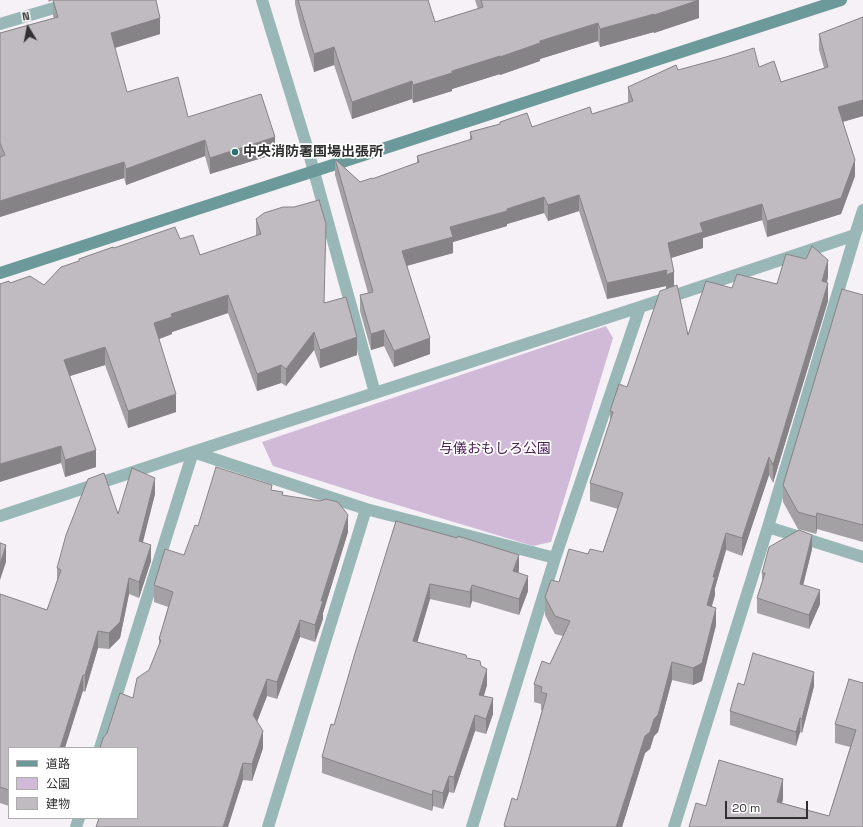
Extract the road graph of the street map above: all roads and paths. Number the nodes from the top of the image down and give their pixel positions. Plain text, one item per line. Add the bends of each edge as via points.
1 (81, 0) edge
2 (262, 0) edge
3 (841, 0) edge
4 (0, 24) edge
5 (314, 172) junction
6 (863, 210) edge
7 (855, 235) junction
8 (0, 273) edge
9 (640, 307) junction
10 (376, 393) junction
11 (193, 452) junction
12 (366, 509) junction
13 (0, 516) edge
14 (768, 527) junction
15 (863, 557) edge
16 (555, 558) junction
17 (100, 747) edge
18 (268, 827) edge
19 (472, 827) edge
20 (674, 827) edge

1 - 4 street
2 - 5 street
3 - 5 street
5 - 8 street
5 - 10 street
6 - 7 street
7 - 9 street
7 - 14 street
9 - 10 street
9 - 16 street
10 - 11 street
11 - 12 street
11 - 13 street
11 - 17 street
12 - 16 street
12 - 18 street
14 - 15 street
14 - 20 street
16 - 19 street

